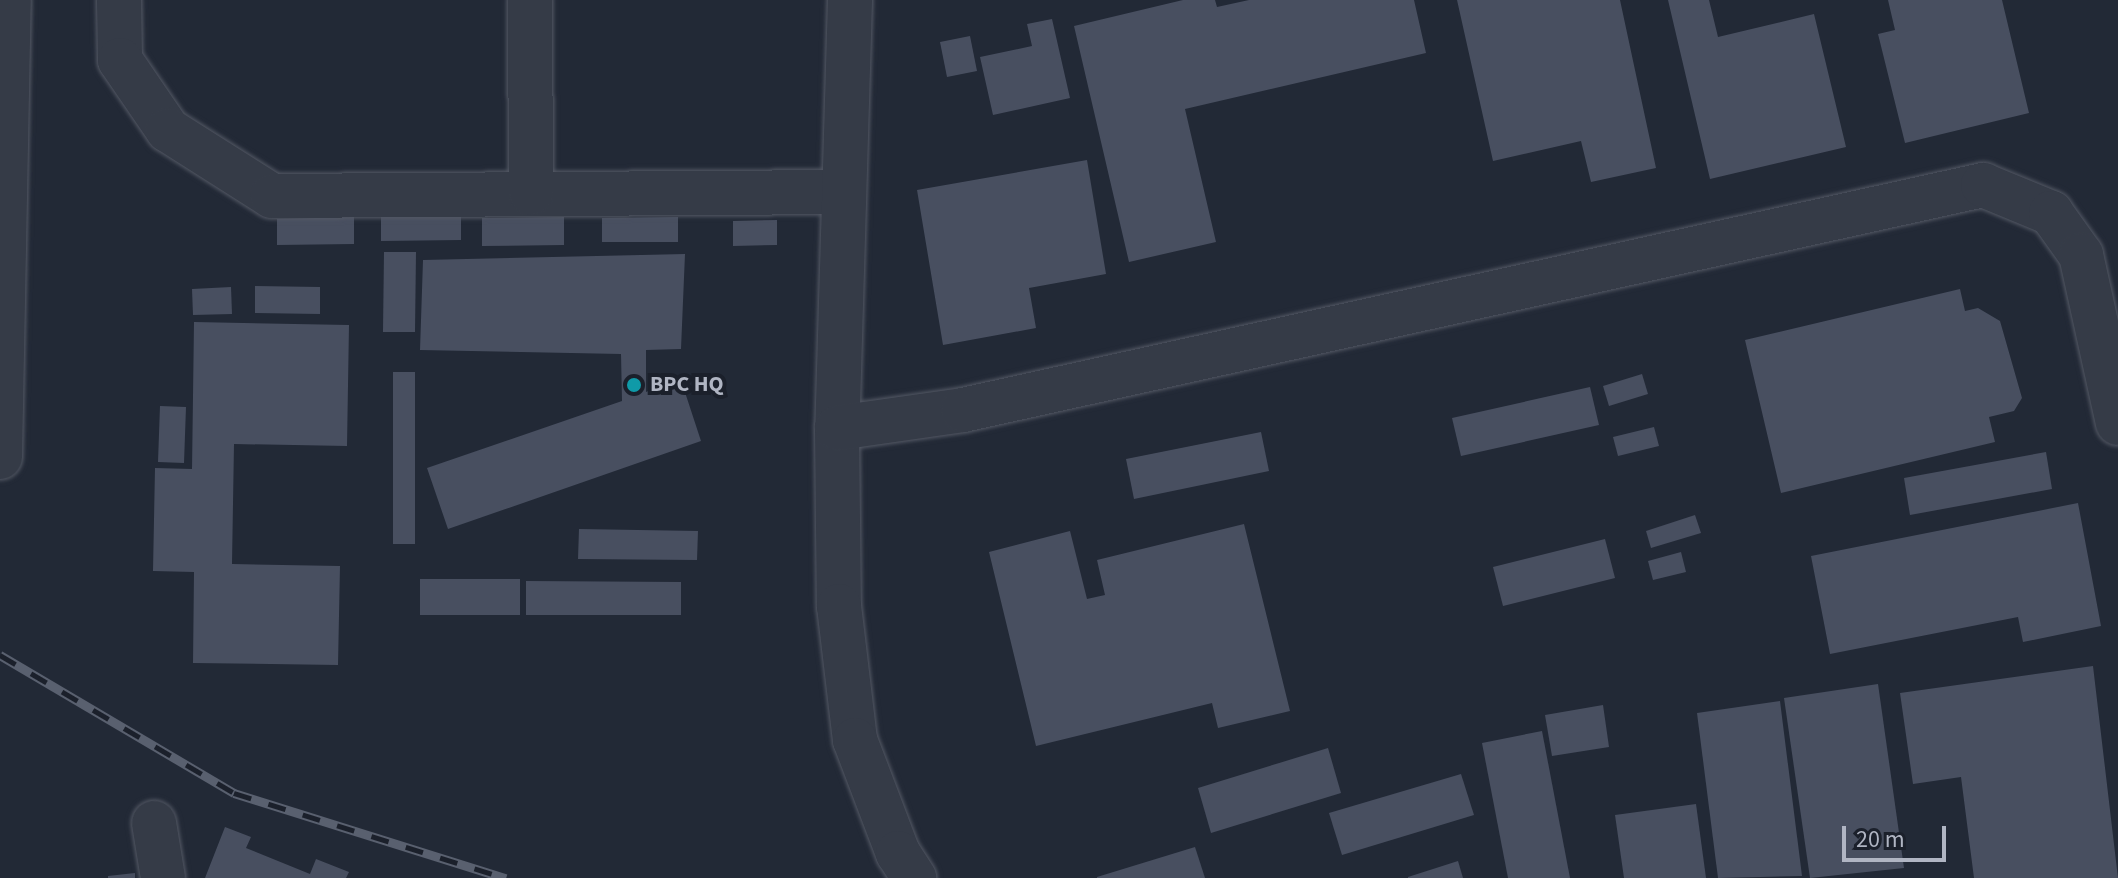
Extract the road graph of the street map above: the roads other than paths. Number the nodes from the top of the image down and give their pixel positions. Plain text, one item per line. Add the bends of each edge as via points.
1 (9, 0) edge
2 (119, 0) edge
3 (530, 0) edge
4 (850, 0) edge
5 (844, 192) junction
6 (531, 193) junction
7 (2118, 423) edge
8 (837, 428) junction
9 (0, 457) edge
10 (154, 823) dead end
11 (163, 878) edge
12 (914, 878) edge

1 - 9 street
2 - 6 street via 120,60 168,130 272,196
3 - 6 street
4 - 5 street
5 - 6 street
5 - 8 street
7 - 8 street via 2081,255 2051,213 1983,185 963,410
8 - 12 street via 839,606 855,740 898,853
10 - 11 street

